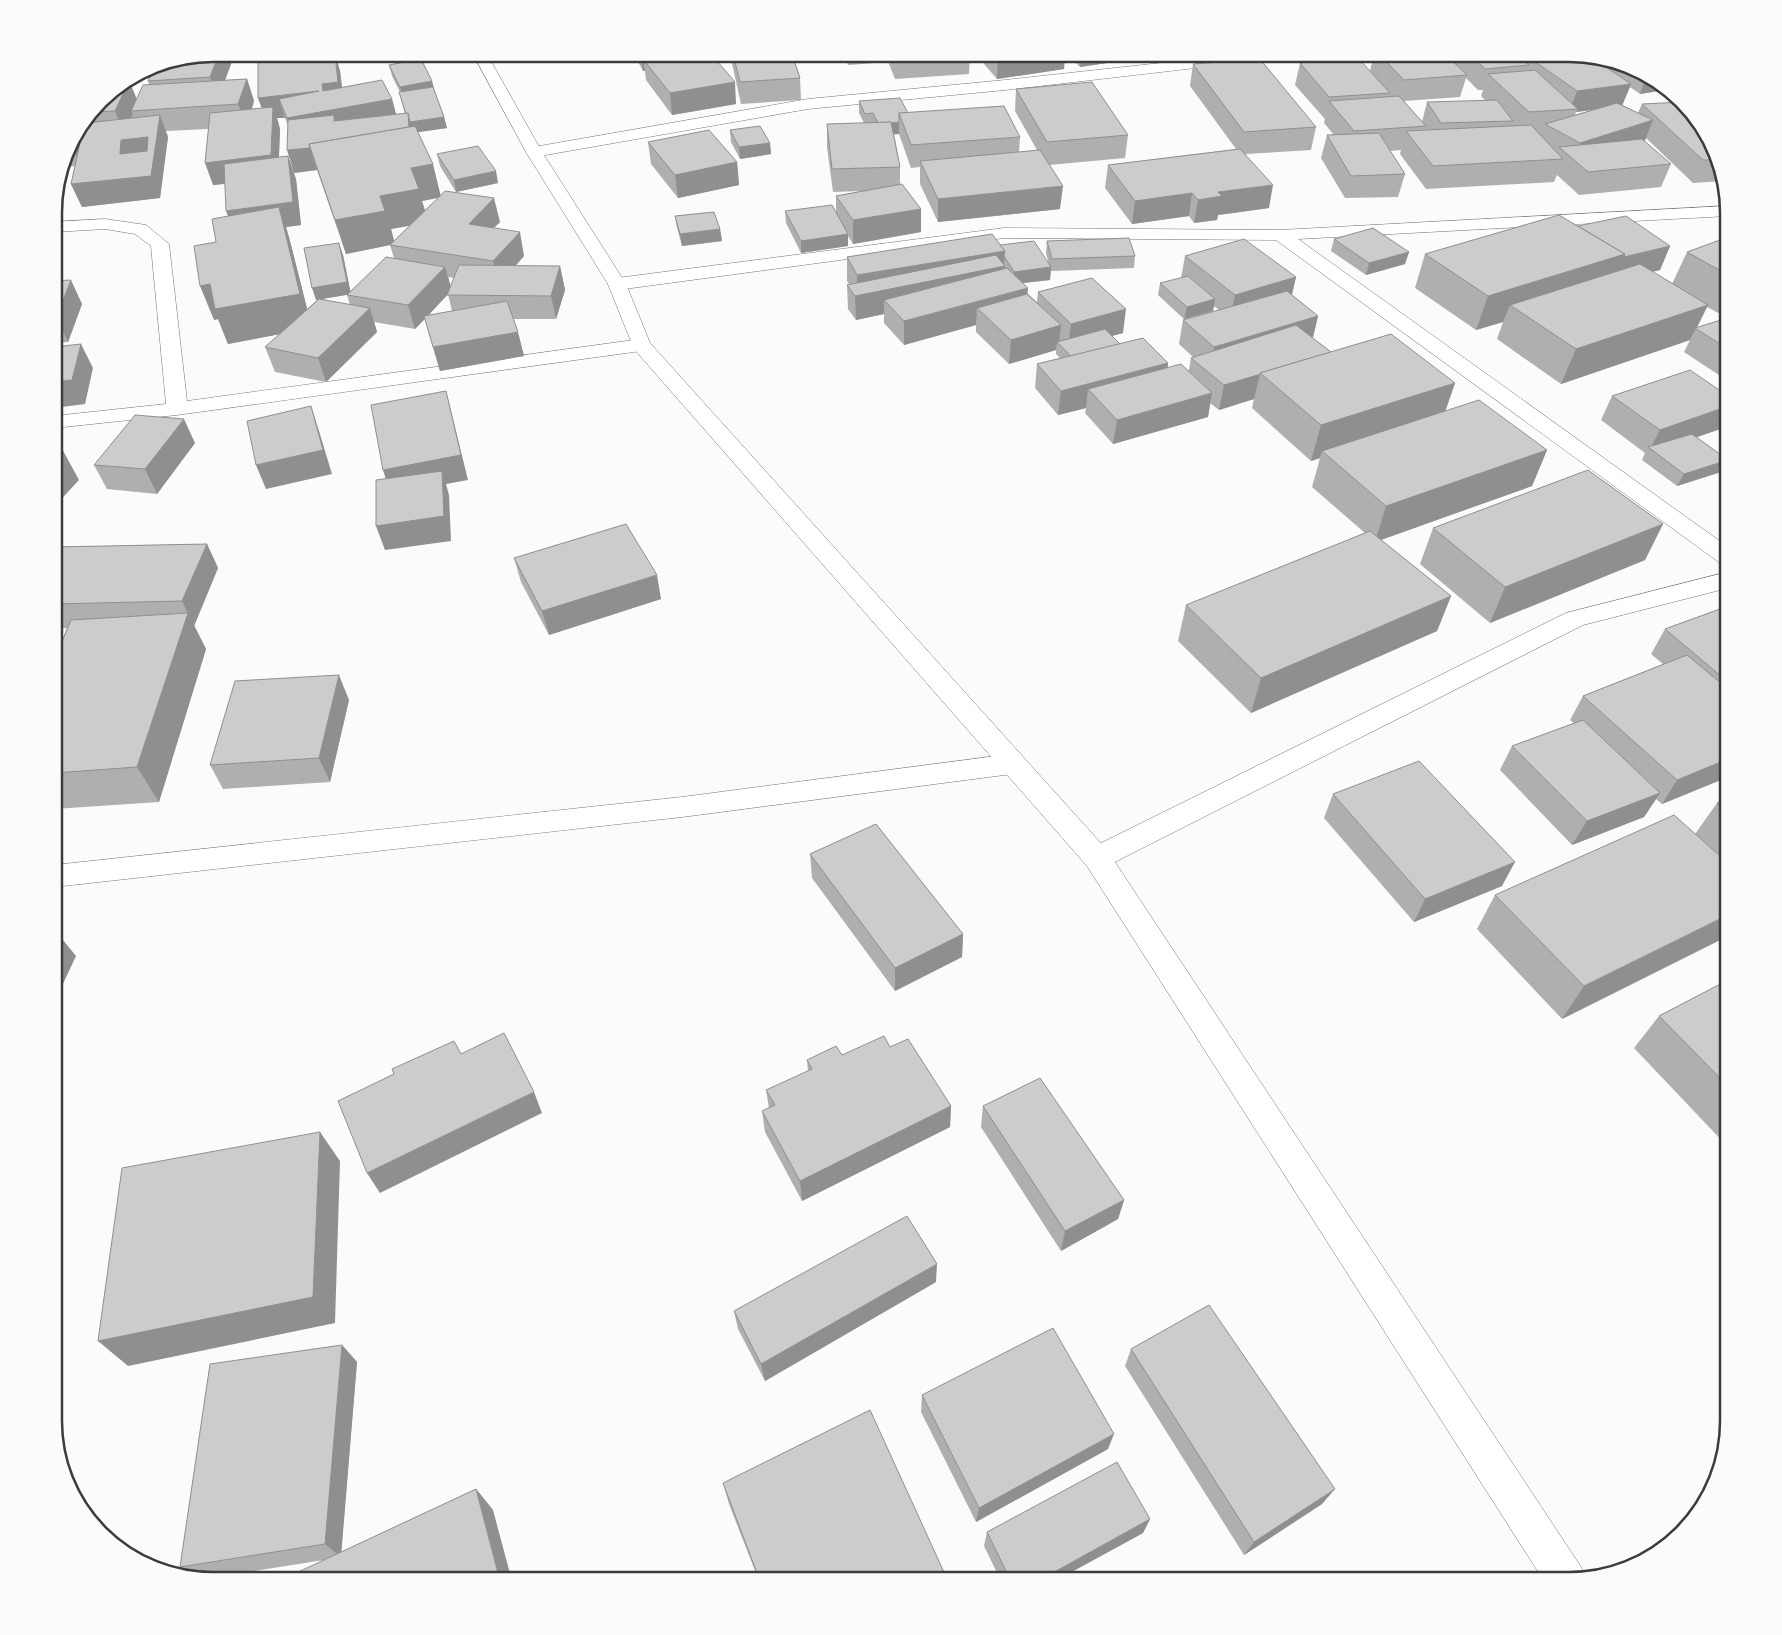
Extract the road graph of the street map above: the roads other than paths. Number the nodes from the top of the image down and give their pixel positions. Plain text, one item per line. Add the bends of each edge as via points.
1 (1208, 62) edge
2 (485, 63) edge
3 (534, 152) junction
4 (1719, 211) edge
5 (63, 226) edge
6 (1280, 235) junction
7 (617, 284) junction
8 (641, 345) junction
9 (177, 409) junction
10 (63, 421) edge
11 (1719, 552) edge
12 (1719, 582) edge
13 (1012, 764) junction
14 (1098, 858) junction
15 (63, 875) edge
16 (1561, 1572) edge

1 - 3 street via 808,104
2 - 3 street
3 - 7 street
4 - 6 street
5 - 9 street via 105,224 140,229 160,244
6 - 7 street via 1004,233
6 - 11 street
7 - 8 street
8 - 9 street
8 - 13 street
9 - 10 street
12 - 14 street via 1575,619
13 - 14 street
13 - 15 street via 682,807
14 - 16 street

